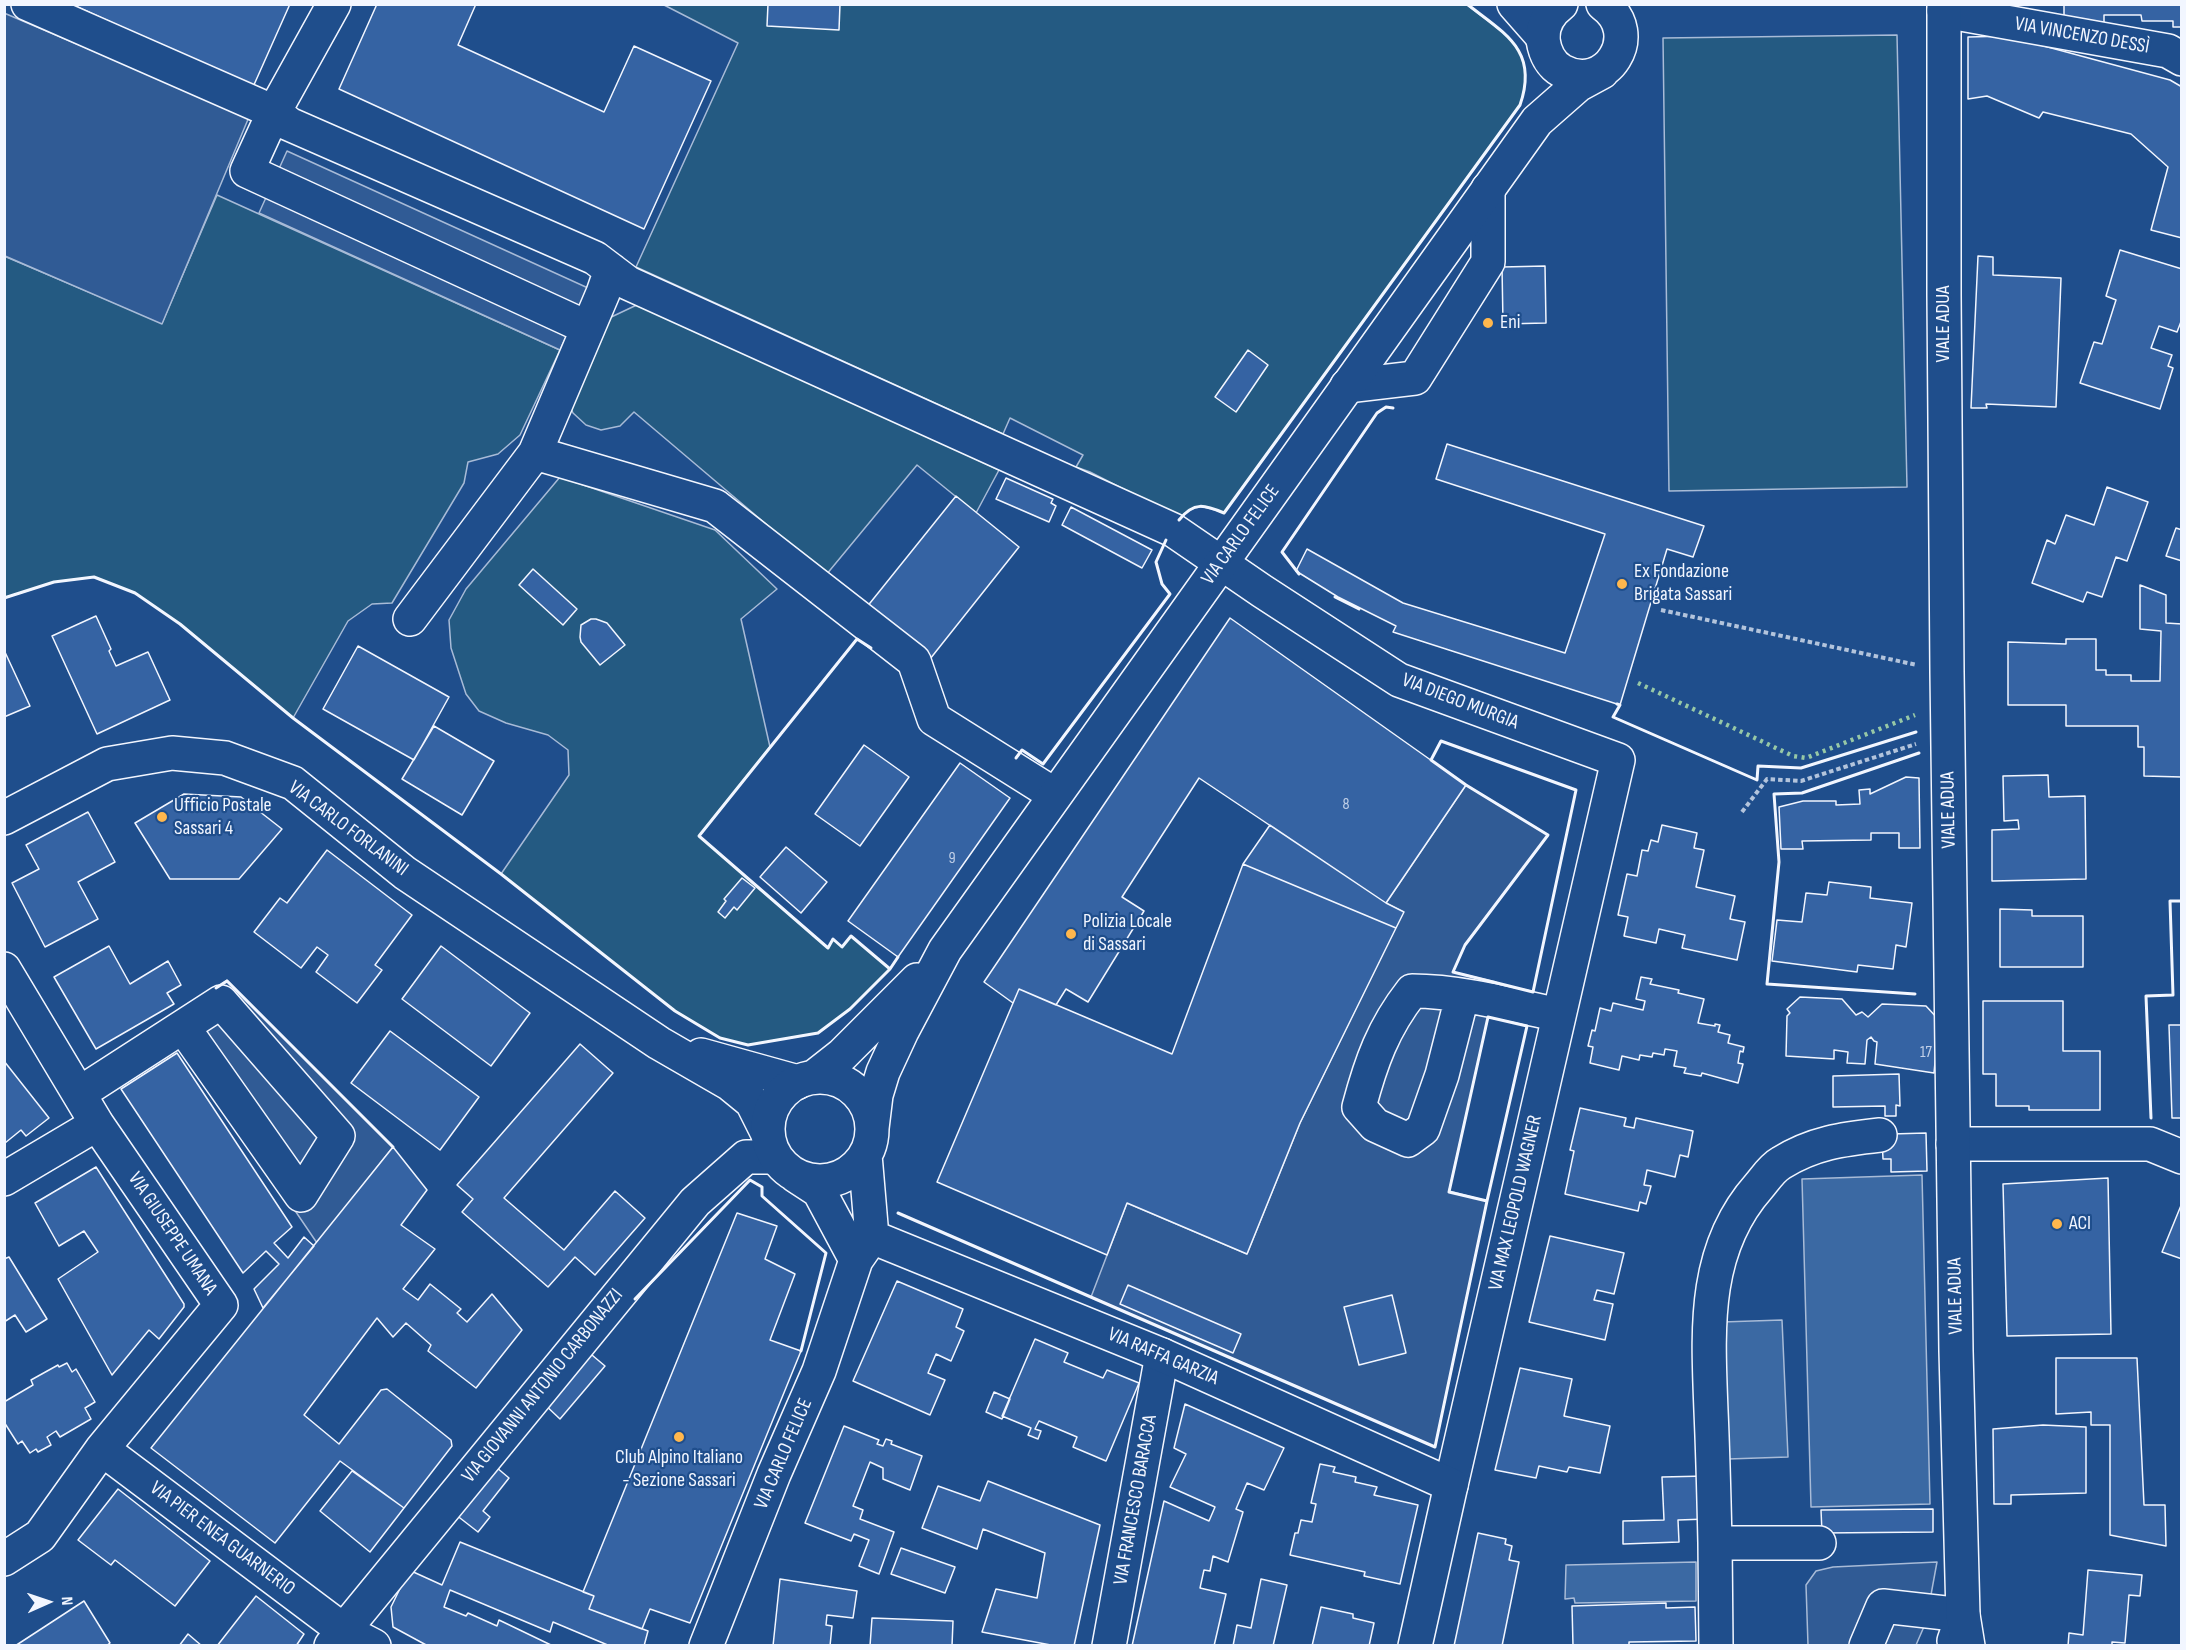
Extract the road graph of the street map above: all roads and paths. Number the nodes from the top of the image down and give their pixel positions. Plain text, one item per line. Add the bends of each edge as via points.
1 (28, 4) edge
2 (334, 4) edge
3 (1514, 4) edge
4 (1561, 4) edge
5 (1944, 8) edge
6 (1618, 10) edge
7 (1547, 49) junction
8 (2181, 59) edge
9 (1602, 72) junction
10 (274, 112) junction
11 (1537, 121) junction
12 (1488, 189) junction
13 (611, 270) junction
14 (588, 328) junction
15 (1347, 386) junction
16 (535, 453) junction
17 (1222, 564) junction
18 (1661, 610) dead end
19 (410, 619) dead end
20 (1947, 672) junction
21 (1948, 734) junction
22 (1618, 760) joint
23 (1055, 795) junction
24 (1742, 812) dead end
25 (4, 818) edge
26 (945, 950) junction
27 (4, 969) edge
28 (1477, 999) dead end
29 (1546, 1012) junction
30 (183, 1027) junction
31 (659, 1043) junction
32 (806, 1080) junction
33 (80, 1093) junction
34 (97, 1124) junction
35 (1880, 1135) dead end
36 (868, 1142) junction
37 (1953, 1144) junction
38 (780, 1155) junction
39 (2181, 1157) edge
40 (4, 1179) edge
41 (864, 1249) junction
42 (1162, 1355) junction
43 (102, 1449) junction
44 (1451, 1485) junction
45 (1716, 1543) junction
46 (1819, 1543) dead end
47 (4, 1558) edge
48 (1966, 1630) edge
49 (337, 1638) edge
50 (374, 1646) edge
51 (706, 1646) edge
52 (1109, 1646) edge
53 (1415, 1646) edge
54 (1716, 1646) edge
55 (1866, 1646) edge
56 (1952, 1646) edge

1 - 10 main road, VIA DIEGO MURGIA
2 - 10 main road
3 - 7 main road
4 - 7 main road, VIA CARLO FELICE via 1545,25
5 - 8 main road, VIA VINCENZO DESSÌ via 2168,51
5 - 20 main road, VIALE ADUA
6 - 9 main road via 1621,44
7 - 9 main road via 1559,69 1569,74 1580,77
7 - 11 main road, VIA CARLO FELICE via 1547,71
9 - 11 main road, VIA CARLO FELICE via 1578,85
10 - 13 main road, VIA DIEGO MURGIA via 290,124 595,258
10 - 14 main road via 247,171
11 - 12 main road, VIA CARLO FELICE
12 - 15 main road, VIA CARLO FELICE
12 - 15 main road via 1488,262 1415,378
13 - 14 main road
13 - 17 main road, VIA DIEGO MURGIA via 628,283 1173,530
14 - 16 main road
15 - 17 main road, VIA CARLO FELICE
16 - 19 main road
16 - 23 main road via 715,506 914,661 933,719
17 - 22 main road, VIA DIEGO MURGIA via 1399,680
17 - 23 main road, VIA CARLO FELICE
18 - 20 path
20 - 21 main road, VIALE ADUA
21 - 24 path via 1801,781 1767,779
21 - 37 main road, VIALE ADUA
22 - 29 main road, VIA MAX LEOPOLD WAGNER
23 - 26 main road, VIA CARLO FELICE
25 - 31 main road, VIA CARLO FORLANINI via 107,764 172,753 225,758 293,783 405,873
26 - 32 main road, VIA CARLO FELICE via 842,1055
26 - 36 main road, VIA CARLO FELICE via 883,1072
27 - 33 main road, VIA GIUSEPPE UMANA
28 - 29 main road
29 - 44 main road, VIA MAX LEOPOLD WAGNER
30 - 30 main road via 221,1002 338,1136 301,1196
30 - 33 main road
31 - 32 main road, VIA CARLO FORLANINI
31 - 38 main road, VIA CARLO FORLANINI via 730,1084 752,1102
32 - 36 main road via 838,1080 859,1094 866,1104
32 - 38 main road via 785,1090 769,1117
33 - 34 main road, VIA GIUSEPPE UMANA
34 - 40 main road
34 - 43 main road, VIA GIUSEPPE UMANA via 221,1305
35 - 45 main road via 1836,1140 1778,1164 1745,1202 1726,1238 1713,1281 1708,1330
36 - 38 main road via 855,1167 843,1177 827,1182 811,1181
36 - 41 main road, VIA CARLO FELICE
37 - 39 main road via 2150,1144
37 - 48 main road, VIALE ADUA
38 - 41 main road via 819,1191
38 - 49 main road, VIA GIOVANNI ANTONIO CARBONAZZI via 746,1157 695,1202
41 - 42 main road, VIA RAFFA GARZIA
41 - 51 main road, VIA CARLO FELICE via 819,1371
42 - 44 main road, VIA RAFFA GARZIA
42 - 52 main road, VIA FRANCESCO BARACCA
43 - 47 main road, VIA GIUSEPPE UMANA via 40,1536
43 - 49 main road, VIA PIER ENEA GUARNERIO
44 - 53 main road, VIA MAX LEOPOLD WAGNER
45 - 46 main road
45 - 54 main road
48 - 55 main road via 1883,1606
48 - 56 main road, VIALE ADUA
49 - 50 main road, VIA PIER ENEA GUARNERIO

